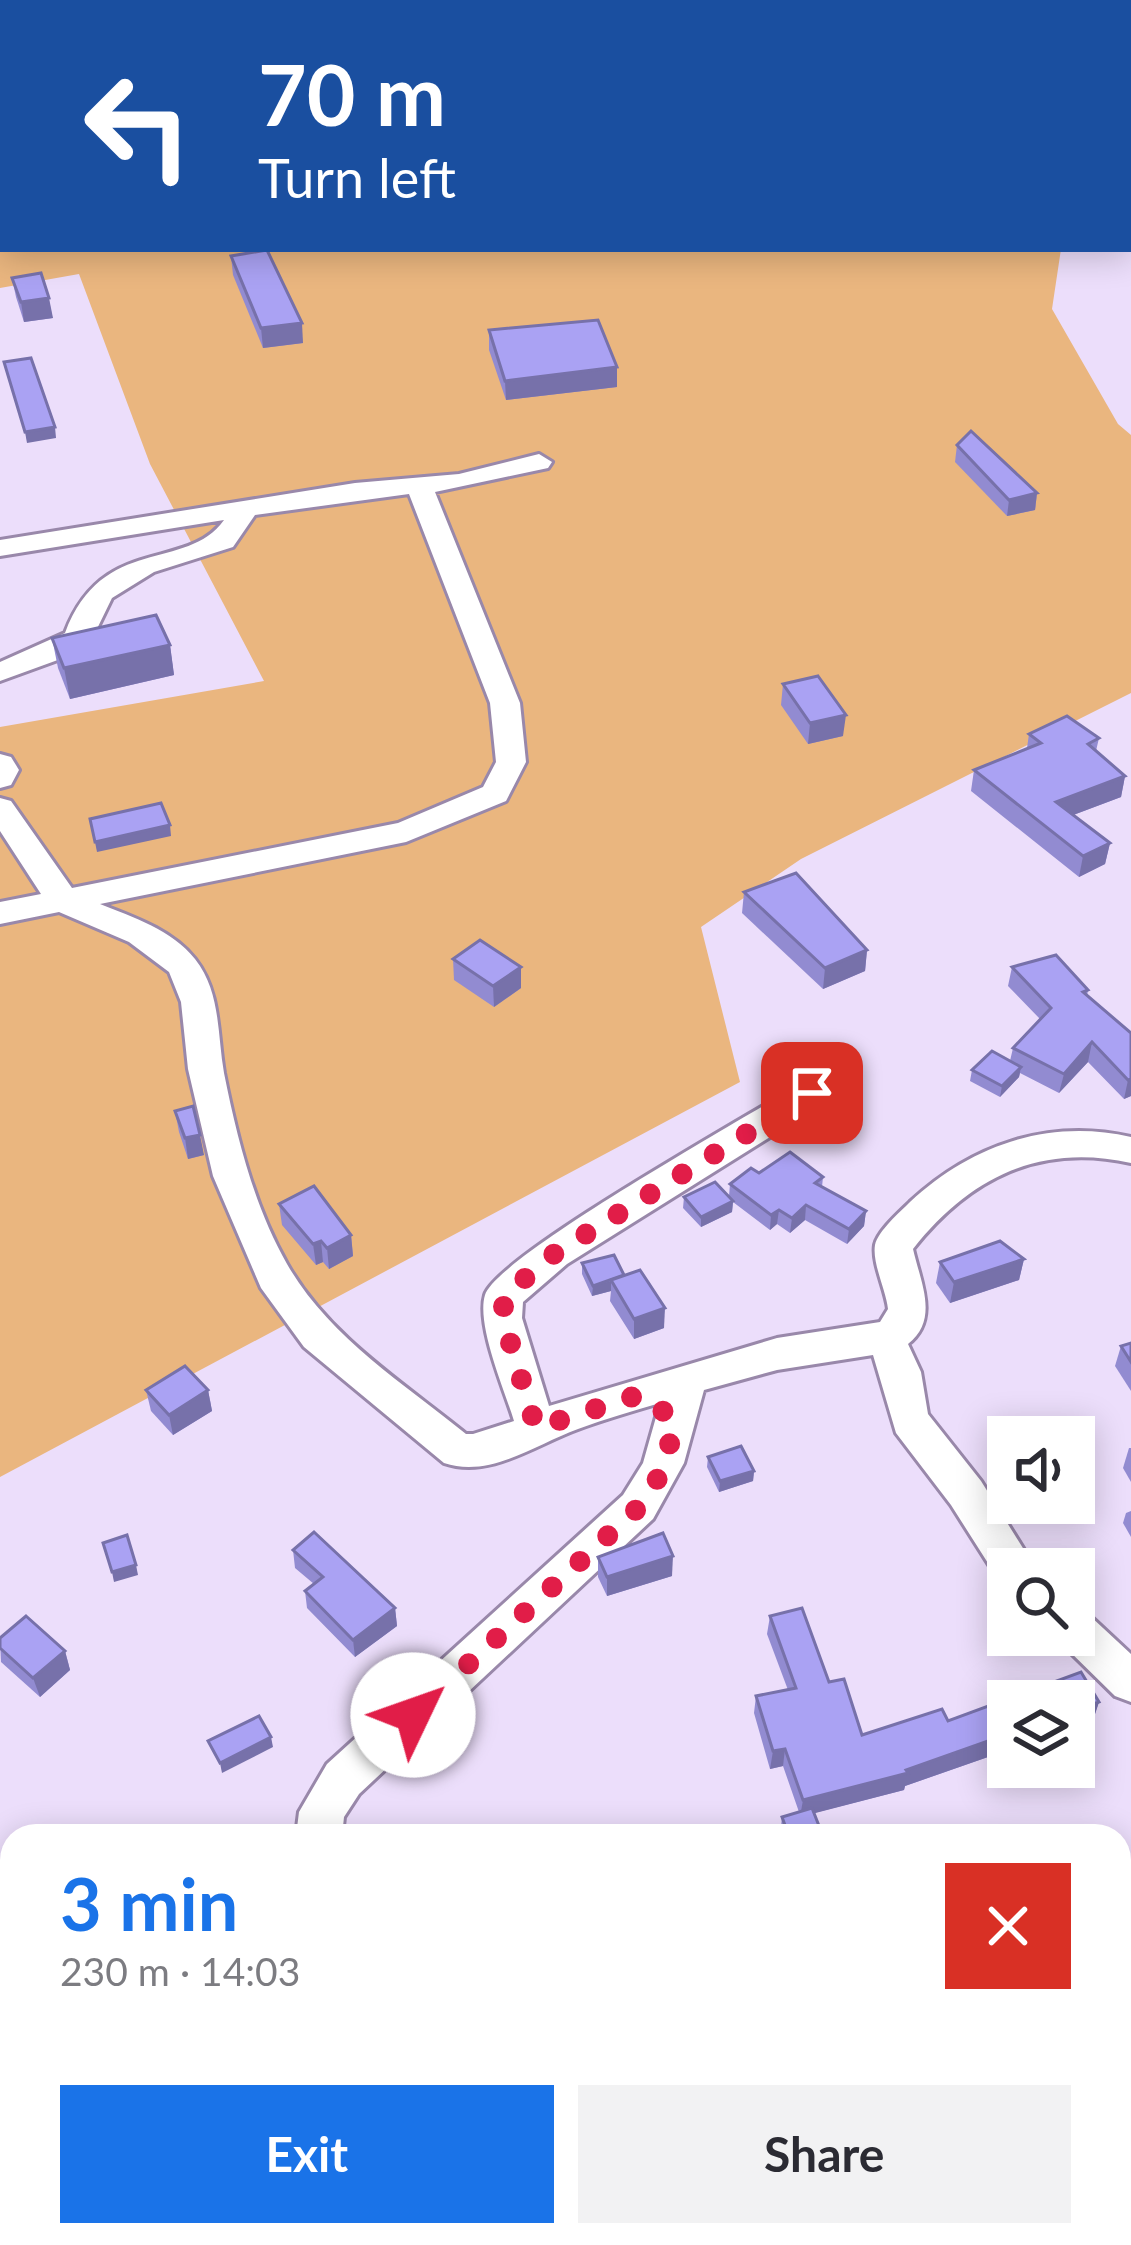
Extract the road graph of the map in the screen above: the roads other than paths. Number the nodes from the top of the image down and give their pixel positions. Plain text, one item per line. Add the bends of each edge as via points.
1 (539, 462) dead end
2 (419, 486) junction
3 (245, 510) junction
4 (0, 548) edge
5 (0, 672) edge
6 (0, 764) edge
7 (0, 778) edge
8 (0, 808) edge
9 (60, 900) junction
10 (0, 913) edge
11 (812, 1093) dead end
12 (1131, 1150) edge
13 (884, 1340) junction
14 (667, 1398) junction
15 (536, 1428) junction
16 (1002, 1548) edge
17 (1095, 1648) edge
18 (1131, 1682) edge
19 (320, 1824) edge

1 - 2 street
2 - 3 street
2 - 9 street via 505,703 511,762 495,794 406,832
3 - 4 street
3 - 5 street via 223,541 144,566 102,592 67,647
6 - 7 street
8 - 9 street
9 - 10 street
9 - 15 street via 182,965 195,988 205,1065 249,1232 298,1315 458,1451 493,1447
11 - 15 street via 554,1254 504,1296 503,1318
12 - 13 street via 1074,1139 1035,1146 962,1182 894,1246 908,1307 902,1327
13 - 14 street via 778,1353
13 - 16 street via 905,1375 910,1421
14 - 15 street
14 - 19 street via 670,1453 638,1508 343,1779
17 - 18 street

